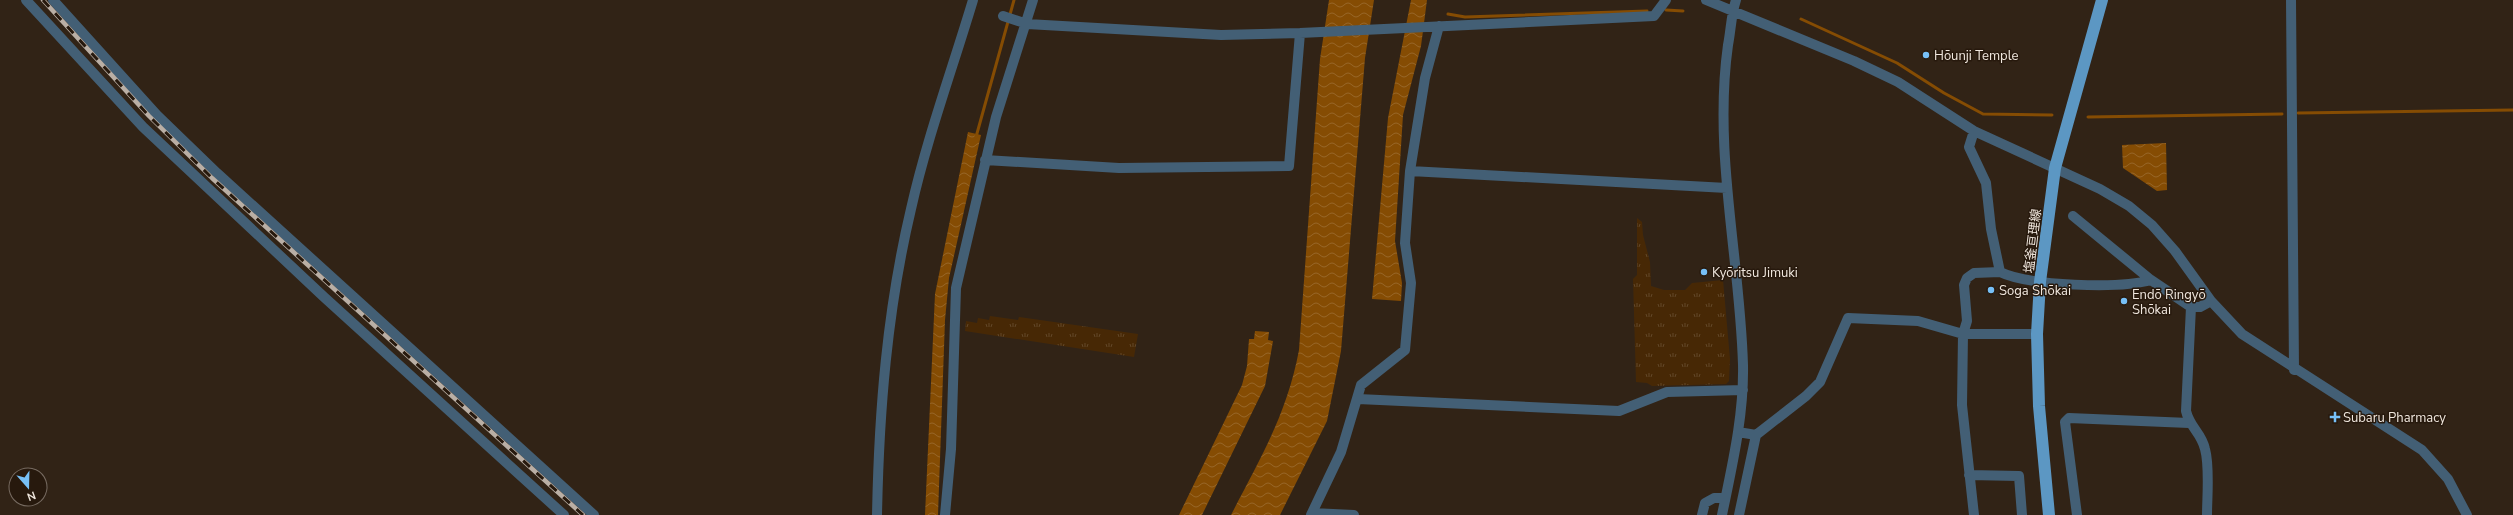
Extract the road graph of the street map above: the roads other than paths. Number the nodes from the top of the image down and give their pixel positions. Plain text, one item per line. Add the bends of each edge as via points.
1 (26, 0) edge
2 (53, 0) edge
3 (973, 0) edge
4 (1034, 0) edge
5 (1666, 0) edge
6 (1706, 0) edge
7 (1736, 0) edge
8 (2102, 0) edge
9 (2291, 0) edge
10 (1733, 10) junction
11 (1003, 16) dead end
12 (1024, 23) junction
13 (1437, 26) junction
14 (1300, 33) junction
15 (1974, 131) junction
16 (985, 160) junction
17 (2055, 168) junction
18 (1410, 171) junction
19 (1727, 188) junction
20 (2073, 216) dead end
21 (2000, 272) junction
22 (2151, 280) junction
23 (2040, 282) junction
24 (2212, 301) junction
25 (2191, 307) junction
26 (1963, 334) junction
27 (2038, 334) junction
28 (2294, 370) junction
29 (1742, 390) junction
30 (1358, 399) junction
31 (2189, 423) junction
32 (1738, 432) junction
33 (1756, 435) junction
34 (1969, 475) junction
35 (1725, 498) junction
36 (1312, 514) edge
37 (564, 515) edge
38 (594, 515) edge
39 (877, 515) edge
40 (945, 515) edge
41 (1354, 515) edge
42 (1702, 515) edge
43 (1722, 515) edge
44 (1739, 515) edge
45 (1974, 515) edge
46 (2022, 515) edge
47 (2049, 515) edge
48 (2077, 515) edge
49 (2207, 515) edge
50 (2467, 515) edge

1 - 37 street via 149,132 329,302
2 - 38 street via 157,114 217,173
3 - 39 street via 928,142 909,218 886,342 878,435
4 - 12 street
5 - 13 street via 1654,16
6 - 10 street
7 - 10 street
8 - 17 main road, 塩釜亘理線
9 - 28 street
10 - 15 street via 1898,82
10 - 19 street via 1723,97
11 - 12 street
12 - 14 street via 1220,34
12 - 16 street
13 - 14 street
13 - 18 street via 1425,78
14 - 16 street via 1289,166 1119,168
15 - 17 street
15 - 21 street via 1970,147 1986,183 1991,229
16 - 40 street via 956,288 951,449
17 - 23 main road, 塩釜亘理線
17 - 24 street via 2129,206 2152,225
18 - 19 street
18 - 30 street via 1405,243 1411,283 1405,350 1362,385
19 - 29 street via 1742,347
20 - 22 street
21 - 23 street
21 - 26 street via 1974,274 1967,278 1964,285 1967,321
22 - 23 street via 2135,284
22 - 25 street
23 - 27 main road, 塩釜亘理線
24 - 25 street via 2200,307
24 - 28 street via 2242,334
25 - 31 street via 2186,388
26 - 27 street
26 - 33 street via 1918,321 1848,318 1820,382
26 - 34 street via 1962,405
27 - 47 main road, 塩釜亘理線 via 2039,406
28 - 50 street via 2422,450 2448,479
29 - 30 street via 1667,392 1619,410
29 - 32 street
30 - 36 street via 1341,452
31 - 48 street via 2069,418 2065,422
31 - 49 street via 2198,433 2206,450
32 - 33 street
32 - 35 street
33 - 44 street
34 - 45 street
34 - 46 street via 2018,476
35 - 42 street via 1714,498 1705,503
35 - 43 street
36 - 41 street

